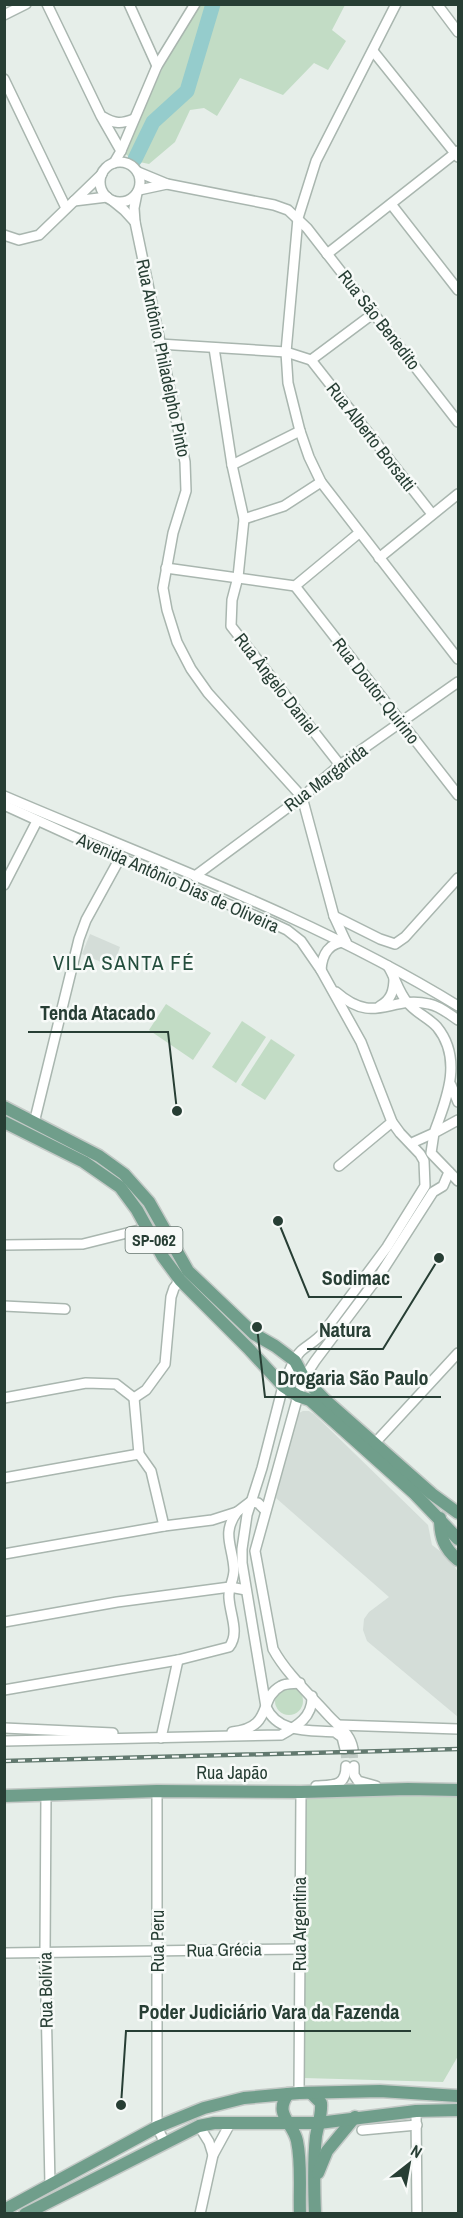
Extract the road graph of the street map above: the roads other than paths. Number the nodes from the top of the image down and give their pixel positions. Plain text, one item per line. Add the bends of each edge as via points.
1 (26, 4) edge
2 (47, 4) edge
3 (129, 4) edge
4 (195, 4) edge
5 (396, 4) edge
6 (437, 4) edge
7 (4, 15) edge
8 (459, 32) edge
9 (373, 51) junction
10 (157, 66) junction
11 (4, 79) edge
12 (101, 116) junction
13 (134, 119) junction
14 (121, 151) junction
15 (458, 154) edge
16 (114, 163) junction
17 (138, 172) junction
18 (102, 174) junction
19 (167, 184) junction
20 (138, 192) junction
21 (110, 199) junction
22 (74, 201) junction
23 (392, 204) junction
24 (66, 208) junction
25 (298, 218) junction
26 (135, 222) junction
27 (4, 235) edge
28 (327, 254) junction
29 (459, 290) edge
30 (374, 313) junction
31 (159, 344) junction
32 (214, 348) junction
33 (286, 352) junction
34 (311, 360) junction
35 (459, 422) edge
36 (300, 431) junction
37 (232, 465) junction
38 (321, 482) junction
39 (459, 494) edge
40 (432, 514) junction
41 (244, 519) junction
42 (359, 533) junction
43 (380, 558) junction
44 (166, 568) junction
45 (238, 577) junction
46 (295, 586) junction
47 (459, 659) edge
48 (459, 682) edge
49 (400, 723) junction
50 (340, 765) junction
51 (459, 795) edge
52 (4, 796) edge
53 (302, 797) junction
54 (4, 805) edge
55 (37, 821) junction
56 (120, 858) junction
57 (195, 876) junction
58 (459, 879) edge
59 (4, 885) edge
60 (334, 916) junction
61 (346, 942) junction
62 (384, 962) junction
63 (321, 970) junction
64 (393, 975) junction
65 (329, 987) junction
66 (407, 1002) junction
67 (459, 1006) edge
68 (375, 1009) junction
69 (459, 1020) edge
70 (451, 1085) junction
71 (459, 1102) edge
72 (4, 1107) edge
73 (459, 1120) edge
74 (4, 1122) edge
75 (392, 1122) junction
76 (34, 1123) junction
77 (435, 1133) junction
78 (412, 1145) junction
79 (339, 1167) dead end
80 (447, 1170) junction
81 (459, 1180) edge
82 (425, 1186) junction
83 (147, 1228) junction
84 (4, 1245) edge
85 (180, 1280) junction
86 (4, 1306) edge
87 (65, 1308) dead end
88 (275, 1346) junction
89 (459, 1353) edge
90 (297, 1357) junction
91 (263, 1364) junction
92 (304, 1378) junction
93 (284, 1386) junction
94 (298, 1396) junction
95 (4, 1398) edge
96 (134, 1398) junction
97 (374, 1444) junction
98 (139, 1454) junction
99 (262, 1468) junction
100 (4, 1478) edge
101 (274, 1478) junction
102 (250, 1502) junction
103 (265, 1510) junction
104 (237, 1512) junction
105 (459, 1513) edge
106 (440, 1518) junction
107 (212, 1520) junction
108 (164, 1526) junction
109 (228, 1532) junction
110 (459, 1539) edge
111 (4, 1554) edge
112 (459, 1560) edge
113 (230, 1587) junction
114 (246, 1590) junction
115 (4, 1622) edge
116 (178, 1660) junction
117 (300, 1683) junction
118 (4, 1690) edge
119 (312, 1696) junction
120 (266, 1707) junction
121 (338, 1725) junction
122 (4, 1728) edge
123 (293, 1728) junction
124 (459, 1729) edge
125 (161, 1736) junction
126 (4, 1741) edge
127 (408, 1789) junction
128 (459, 1790) edge
129 (157, 1791) junction
130 (267, 1791) junction
131 (301, 1792) junction
132 (46, 1794) junction
133 (4, 1796) edge
134 (300, 1949) junction
135 (158, 1951) junction
136 (45, 1952) junction
137 (4, 1953) edge
138 (299, 2093) junction
139 (458, 2095) edge
140 (459, 2110) edge
141 (420, 2111) junction
142 (355, 2117) junction
143 (231, 2122) junction
144 (319, 2122) junction
145 (288, 2124) junction
146 (199, 2126) junction
147 (417, 2126) junction
148 (157, 2127) junction
149 (362, 2130) dead end
150 (165, 2143) junction
151 (213, 2155) junction
152 (314, 2183) junction
153 (50, 2185) junction
154 (51, 2200) junction
155 (4, 2210) edge
156 (25, 2214) edge
157 (48, 2214) edge
158 (200, 2214) edge
159 (300, 2214) edge
160 (315, 2214) edge
161 (417, 2214) edge

1 - 7 street
2 - 12 street
3 - 10 street
4 - 10 street
5 - 9 street
6 - 8 street
9 - 15 street
9 - 25 street via 316,161
10 - 13 street
11 - 24 street
12 - 13 street via 123,124
12 - 14 street
13 - 14 street
14 - 16 street
15 - 23 street
16 - 17 street via 128,163
16 - 18 street
17 - 19 street
17 - 20 street
18 - 21 street via 101,186
18 - 22 street
19 - 20 street
19 - 25 street via 274,205
20 - 21 street via 123,202
20 - 26 street, Rua Antônio Philadelpho Pinto
21 - 22 street
21 - 26 street
22 - 24 street
23 - 28 street
23 - 29 street
24 - 27 street via 39,235 19,240
25 - 28 street, Rua São Benedito
25 - 33 street
26 - 31 street, Rua Antônio Philadelpho Pinto
28 - 30 street, Rua São Benedito
30 - 34 street
30 - 35 street, Rua São Benedito
31 - 32 street
31 - 44 street, Rua Antônio Philadelpho Pinto via 185,462 186,491
32 - 33 street
32 - 37 street, Rua Ângelo Daniel
33 - 34 street
33 - 36 street via 288,383
34 - 40 street, Rua Alberto Borsatti
36 - 37 street
36 - 38 street
37 - 41 street, Rua Ângelo Daniel
38 - 41 street via 284,506
38 - 42 street
39 - 40 street
40 - 43 street
41 - 45 street, Rua Ângelo Daniel
42 - 43 street
42 - 46 street
43 - 47 street
44 - 45 street
44 - 53 street, Rua Antônio Philadelpho Pinto via 167,609 190,669
45 - 46 street
45 - 50 street, Rua Ângelo Daniel via 231,626
46 - 49 street, Rua Doutor Quirino
48 - 49 street, Rua Margarida
49 - 50 street, Rua Margarida
49 - 51 street, Rua Doutor Quirino
50 - 53 street, Rua Margarida
52 - 57 street
53 - 57 street, Rua Margarida
53 - 60 street, Rua Antônio Philadelpho Pinto
54 - 55 street, Avenida Antônio Dias de Oliveira
55 - 56 street, Avenida Antônio Dias de Oliveira
55 - 59 street
56 - 63 street, Avenida Antônio Dias de Oliveira via 287,930 301,941
56 - 76 street via 79,939
57 - 61 street
58 - 60 street via 395,944
60 - 61 street, Rua Antônio Philadelpho Pinto
61 - 62 street
61 - 63 street via 331,946
62 - 64 street
62 - 67 street
63 - 65 street, Avenida Antônio Dias de Oliveira
64 - 66 street
64 - 68 street via 392,995
65 - 68 street via 355,1006
65 - 75 street, Avenida Antônio Dias de Oliveira via 361,1042
66 - 68 street
66 - 69 street via 430,1004
66 - 70 street via 445,1037 454,1059
70 - 71 street
70 - 77 street
72 - 76 main road, SP-062
73 - 77 street
74 - 83 main road, SP-062 via 105,1174 120,1187
75 - 78 street, Avenida Antônio Dias de Oliveira
75 - 79 street
76 - 88 main road, SP-062 via 99,1156 124,1174 149,1202 188,1271 254,1334
77 - 78 street
77 - 80 street via 431,1153
78 - 82 street, Avenida Antônio Dias de Oliveira via 424,1161
80 - 81 street
80 - 82 street via 432,1172
80 - 92 street via 443,1186 433,1192 381,1273
82 - 90 street via 335,1318 315,1343
83 - 84 street via 83,1244
83 - 85 main road, SP-062
85 - 91 main road, SP-062
85 - 96 street via 171,1298 165,1364 146,1390
86 - 87 street
88 - 90 main road, SP-062
88 - 91 main road
89 - 97 street
90 - 92 main road, SP-062
90 - 93 street
91 - 93 main road, SP-062
92 - 94 street
92 - 97 main road, SP-062
93 - 94 main road, SP-062
93 - 99 street
94 - 101 street
94 - 106 main road, SP-062 via 310,1400
95 - 96 street via 86,1383 116,1384
96 - 98 street
97 - 105 main road, SP-062
98 - 100 street
98 - 108 street via 151,1471
99 - 101 street via 265,1476
99 - 102 street
101 - 103 street
102 - 103 street
102 - 104 street
102 - 114 street via 242,1549
103 - 117 street via 255,1557 273,1649
104 - 107 street
104 - 109 street
106 - 110 main road, SP-062
106 - 112 main road via 441,1540
107 - 108 street
107 - 109 street
108 - 111 street
109 - 113 street via 234,1572
113 - 114 street
113 - 115 street
113 - 116 street via 234,1641 229,1647
114 - 120 street
116 - 118 street
116 - 125 street
117 - 119 street
117 - 120 street via 281,1686
119 - 121 street
119 - 123 street via 308,1713
120 - 123 street via 274,1720
120 - 125 street via 252,1727
121 - 123 street via 348,1733 349,1749 335,1732
121 - 124 street
122 - 125 street
123 - 125 street via 281,1735 268,1736
125 - 126 street
127 - 128 main road, Rua Japão
127 - 130 street via 366,1785 358,1781 350,1766 336,1785
127 - 131 main road, Rua Japão
129 - 130 main road, Rua Japão
129 - 132 main road, Rua Japão
129 - 135 street, Rua Peru
130 - 131 main road, Rua Japão
131 - 134 street, Rua Argentina
132 - 133 main road, Rua Japão
132 - 136 street, Rua Bolívia
134 - 135 street, Rua Grécia
134 - 138 street, Rua Argentina
135 - 136 street, Rua Grécia
135 - 148 street, Rua Peru
136 - 137 street, Rua Grécia
136 - 153 street, Rua Bolívia
138 - 139 main road via 380,2091
138 - 144 main road via 321,2103
138 - 145 main road via 281,2106
138 - 148 main road via 244,2098 204,2108
139 - 141 main road via 445,2104
140 - 141 main road
141 - 142 main road
141 - 147 street
142 - 144 main road
142 - 152 main road via 327,2151
143 - 145 main road
143 - 146 main road
143 - 151 street
144 - 145 main road
144 - 152 main road
145 - 159 main road via 299,2151
146 - 150 main road
146 - 151 street
147 - 149 street
147 - 161 street
148 - 150 street
148 - 153 main road
150 - 154 main road
151 - 158 street
152 - 160 main road
153 - 155 main road
154 - 156 main road
154 - 157 street

